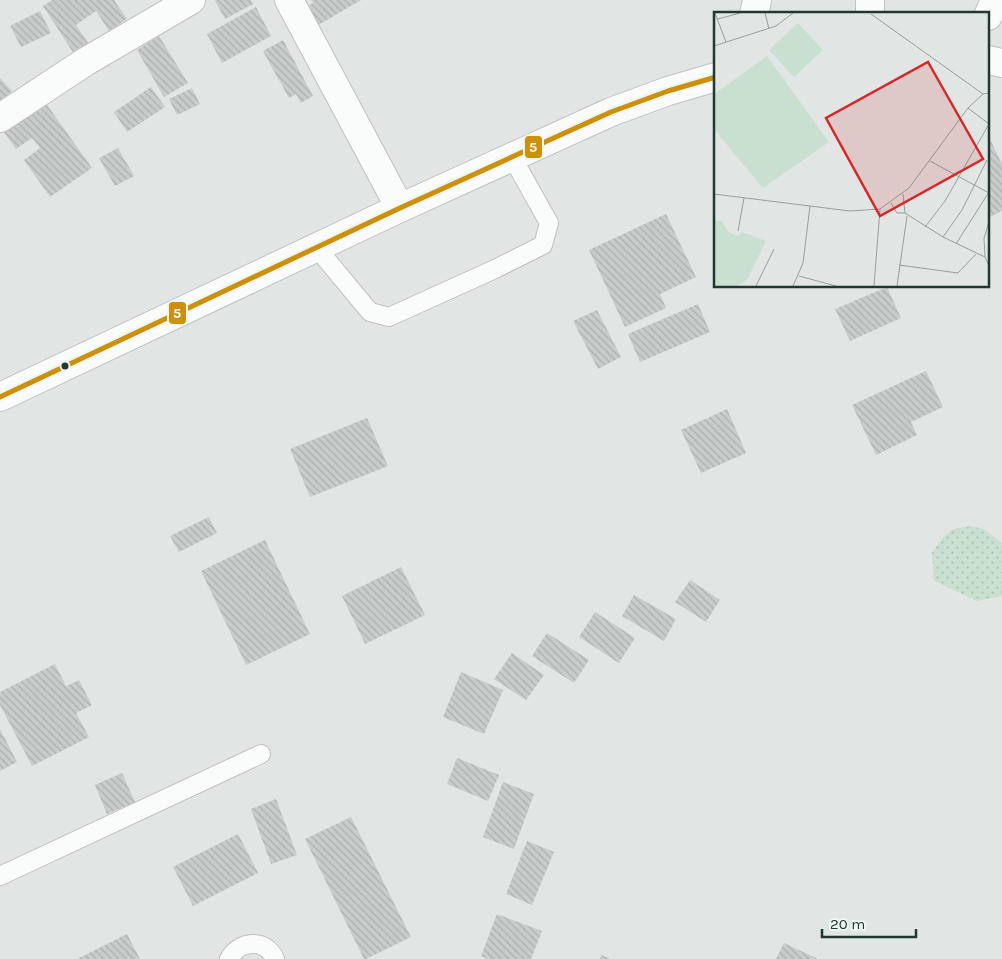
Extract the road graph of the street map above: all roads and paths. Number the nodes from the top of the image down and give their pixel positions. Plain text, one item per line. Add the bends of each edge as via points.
1 (191, 0) edge
2 (289, 0) edge
3 (996, 0) edge
4 (990, 12) edge
5 (714, 78) edge
6 (0, 118) edge
7 (512, 157) junction
8 (400, 208) junction
9 (316, 247) junction
10 (0, 397) edge
11 (262, 754) dead end
12 (0, 876) edge
13 (229, 959) edge
14 (275, 959) edge

1 - 6 main road via 85,62
2 - 8 main road
3 - 4 main road
5 - 7 main road via 611,112
7 - 8 main road
7 - 9 lane via 549,223 542,245 495,270 389,317 370,312
8 - 9 main road
9 - 10 main road
11 - 12 lane
13 - 14 lane via 242,945 252,943 263,945

